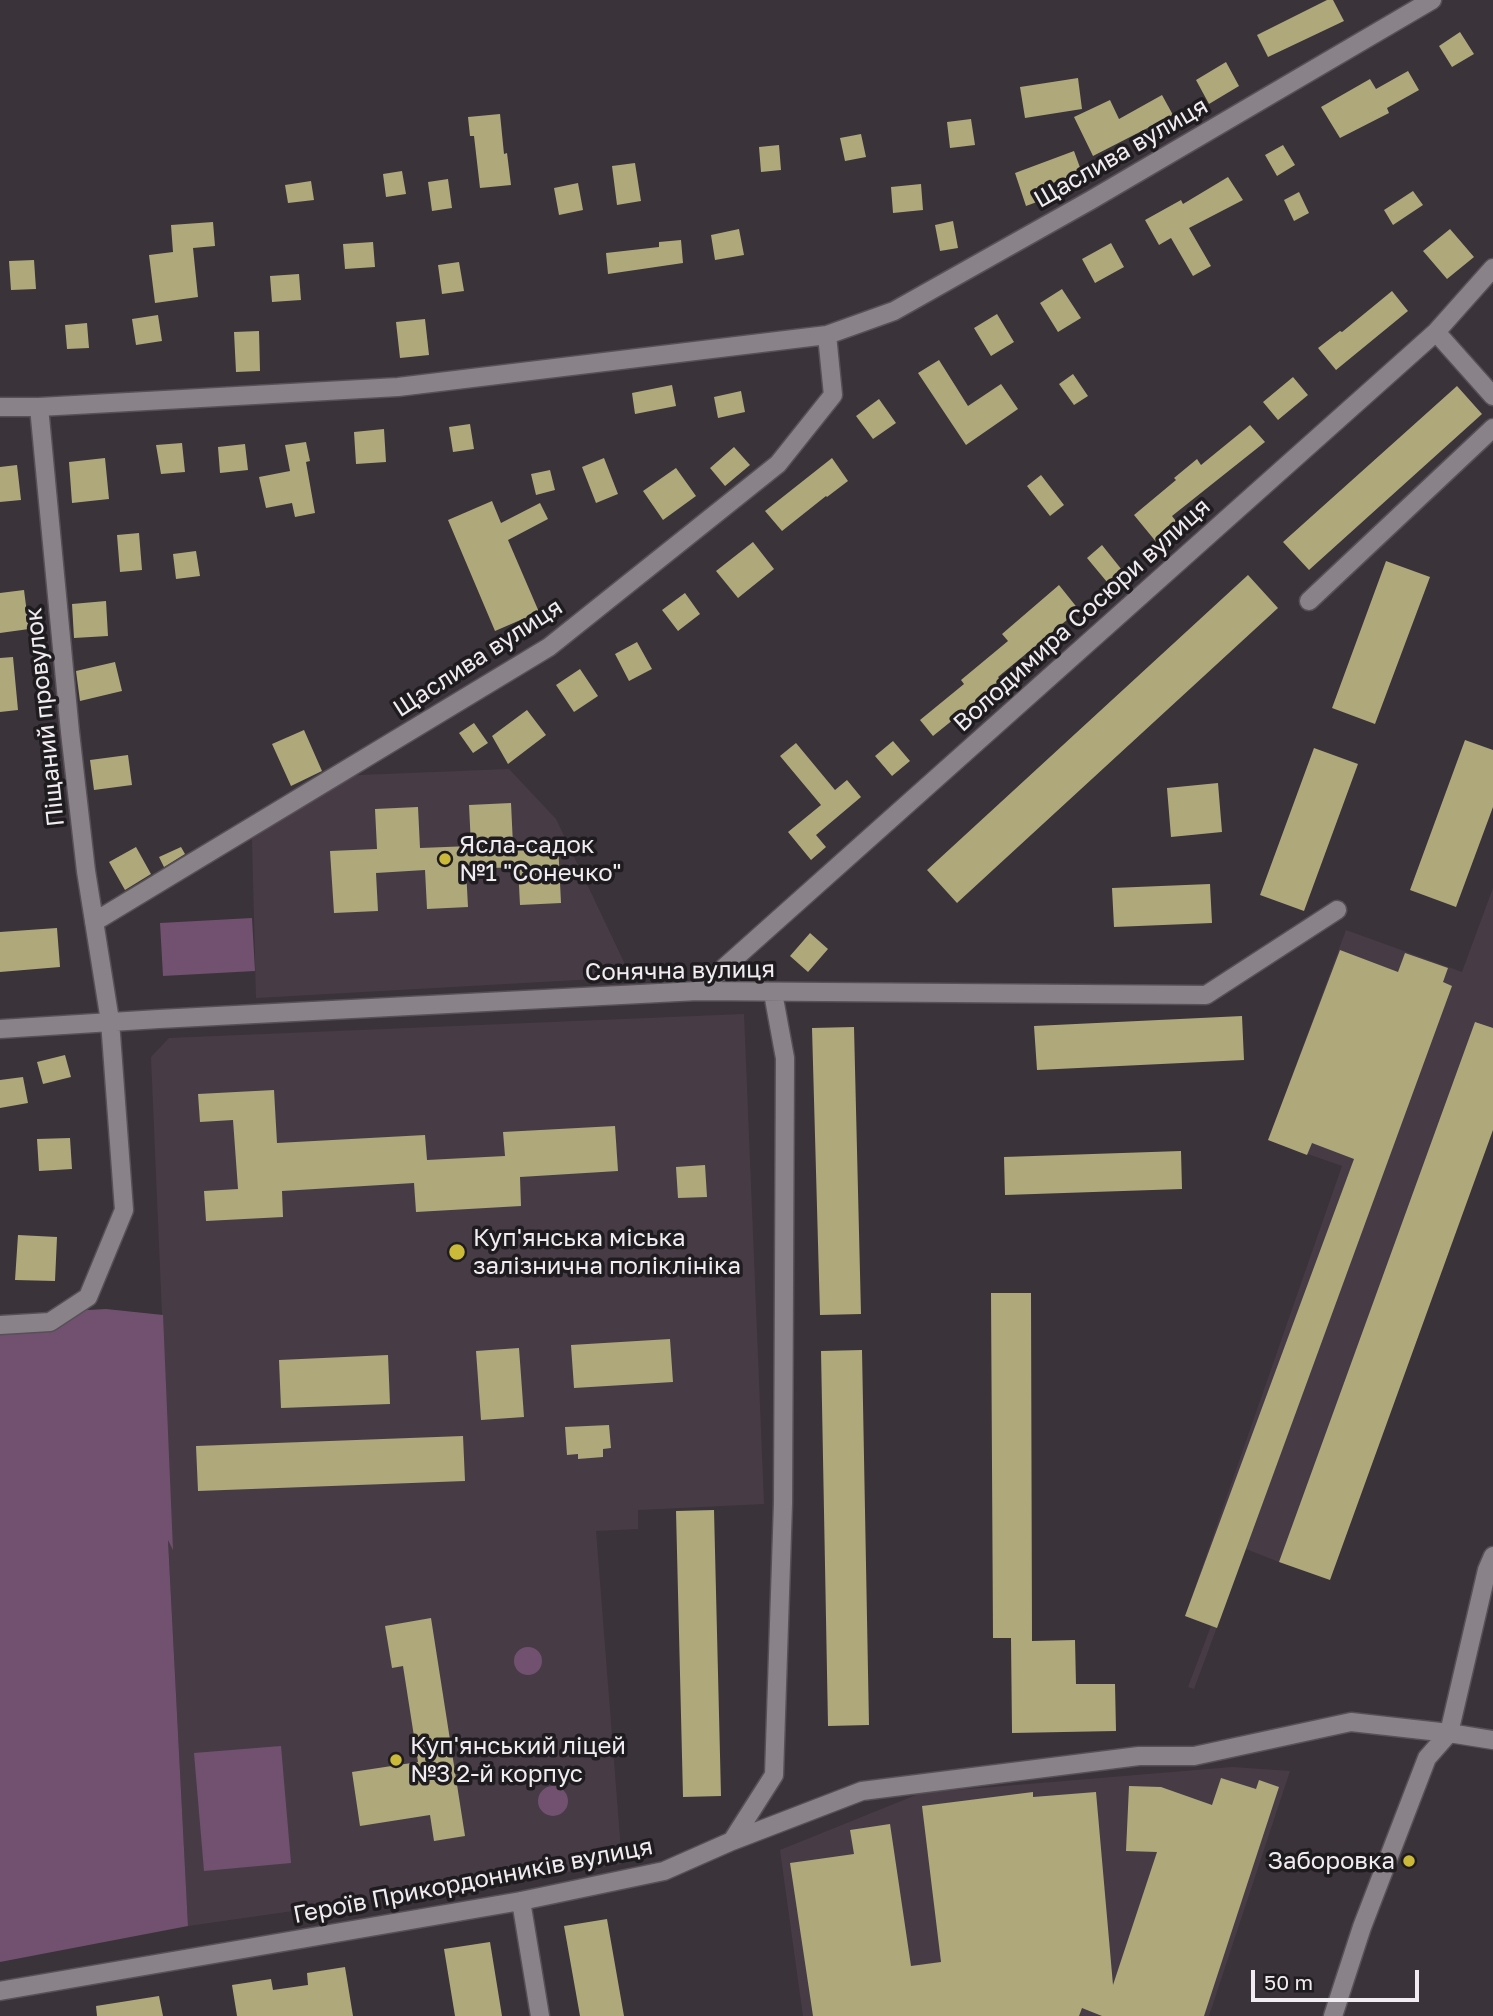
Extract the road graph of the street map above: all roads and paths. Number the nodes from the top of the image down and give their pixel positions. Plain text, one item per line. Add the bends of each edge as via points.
1 (1432, 0) edge
2 (1493, 268) edge
3 (1436, 332) junction
4 (827, 335) junction
5 (1493, 396) edge
6 (0, 407) edge
7 (39, 407) junction
8 (1493, 428) edge
9 (1309, 601) dead end
10 (1337, 910) dead end
11 (94, 922) junction
12 (698, 991) junction
13 (773, 993) junction
14 (110, 1021) junction
15 (0, 1029) edge
16 (0, 1325) edge
17 (1493, 1556) edge
18 (1449, 1733) junction
19 (1493, 1740) edge
20 (732, 1840) junction
21 (521, 1901) junction
22 (0, 1991) edge
23 (540, 2016) edge
24 (1333, 2016) edge

1 - 4 street, Щаслива вулиця via 894,311
2 - 3 street, Володимира Сосюри вулиця
3 - 5 street
3 - 12 street, Володимира Сосюри вулиця
4 - 7 street, Щаслива вулиця via 398,387
4 - 11 street, Щаслива вулиця via 833,396 778,464 549,647
6 - 7 street, Щаслива вулиця
7 - 11 street, Піщаний провулок via 70,732
8 - 9 street
10 - 13 street, Сонячна вулиця via 1206,995
11 - 14 street, Піщаний провулок
12 - 13 street, Сонячна вулиця
12 - 14 street, Сонячна вулиця
13 - 20 street via 785,1058 783,1503 774,1774
14 - 15 street, Сонячна вулиця
14 - 16 street, Піщаний провулок via 124,1210 88,1297 50,1322
17 - 18 street
18 - 19 street, Героїв Прикордонників вулиця
18 - 20 street, Героїв Прикордонників вулиця via 1351,1721 1194,1756 1139,1756 862,1791
18 - 24 street via 1427,1758
20 - 21 street, Героїв Прикордонників вулиця via 664,1871
21 - 22 street, Героїв Прикордонників вулиця
21 - 23 street

